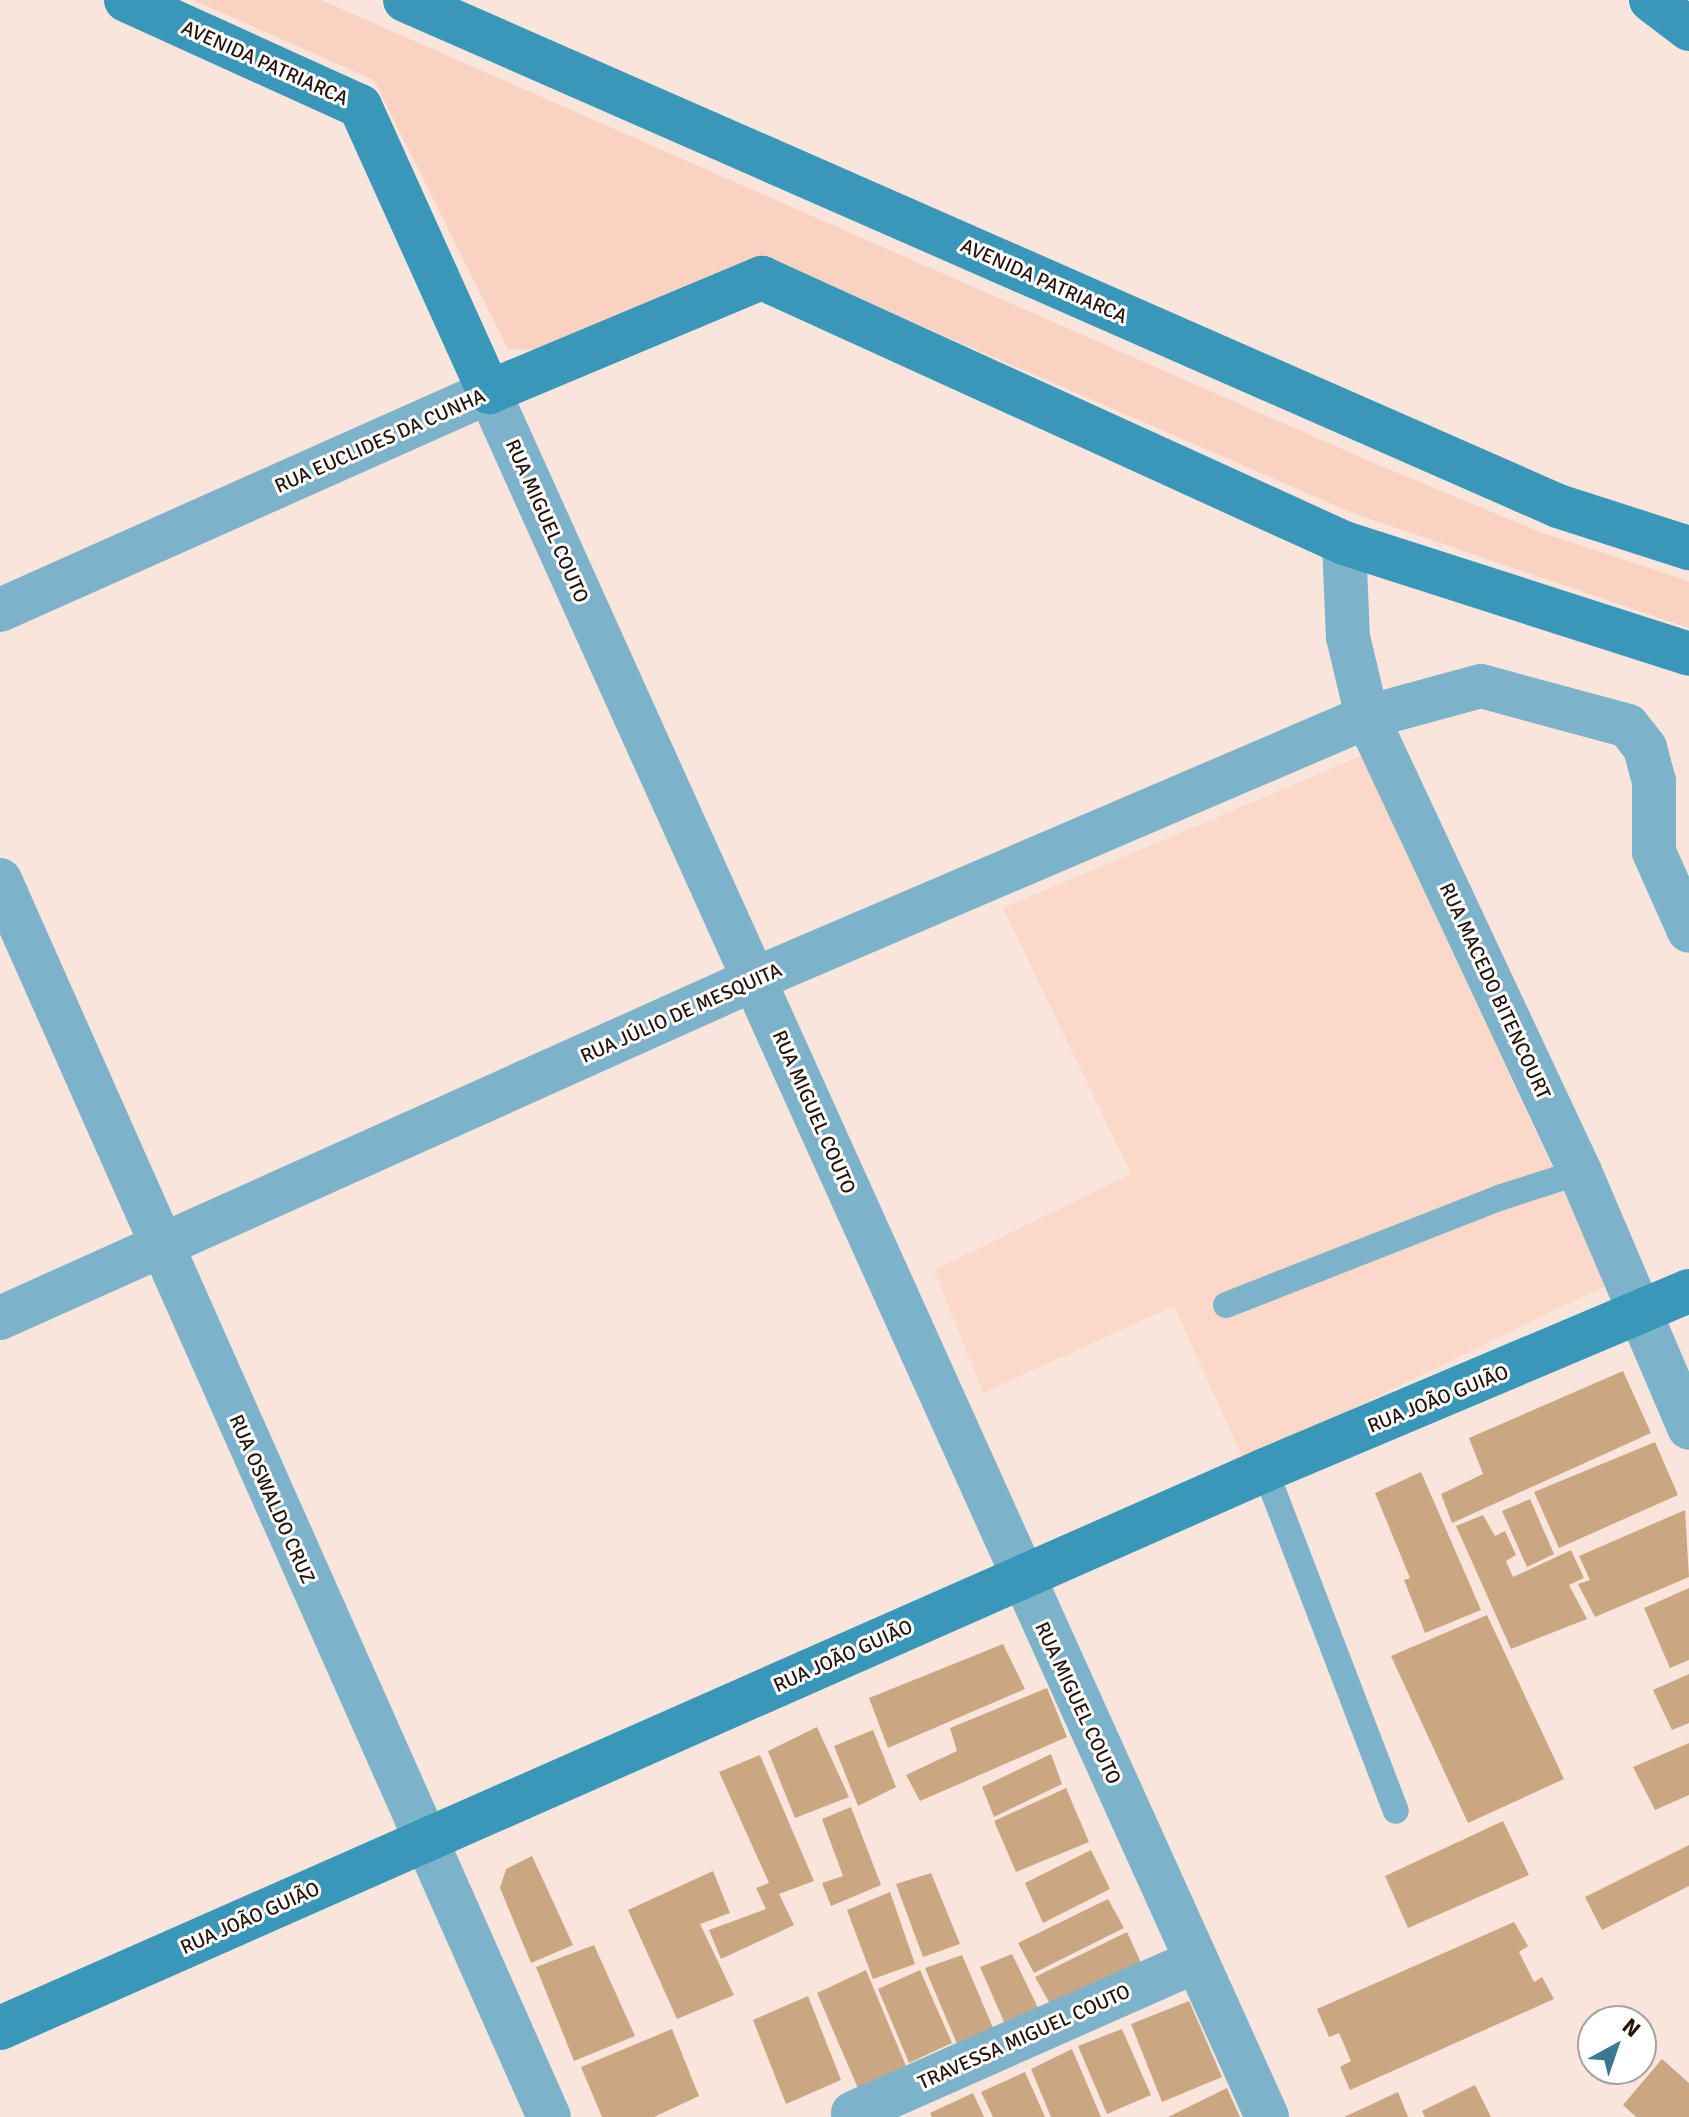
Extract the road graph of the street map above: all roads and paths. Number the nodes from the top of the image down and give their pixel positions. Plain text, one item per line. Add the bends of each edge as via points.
1 (126, 0) edge
2 (405, 0) edge
3 (1651, 0) edge
4 (1663, 0) edge
5 (1689, 16) edge
6 (1689, 29) edge
7 (360, 106) joint
8 (489, 392) junction
9 (1344, 543) junction
10 (1689, 548) edge
11 (0, 610) edge
12 (1689, 654) edge
13 (1367, 717) junction
14 (0, 880) edge
15 (1689, 931) edge
16 (755, 979) junction
17 (1580, 1172) junction
18 (160, 1246) junction
19 (1689, 1291) edge
20 (1226, 1305) dead end
21 (1639, 1316) junction
22 (0, 1318) edge
23 (1689, 1428) edge
24 (1265, 1470) junction
25 (1020, 1578) junction
26 (1396, 1811) dead end
27 (425, 1842) junction
28 (1196, 1961) junction
29 (0, 2028) edge
30 (853, 2113) dead end
31 (549, 2117) edge
32 (1267, 2117) edge

1 - 7 main road, AVENIDA PATRIARCA
2 - 10 main road, AVENIDA PATRIARCA via 1558,506
3 - 6 main road
4 - 5 main road
7 - 8 main road, RUA MIGUEL COUTO
8 - 9 main road, RUA EUCLIDES DA CUNHA via 762,278
8 - 11 street, RUA EUCLIDES DA CUNHA
8 - 16 street, RUA MIGUEL COUTO
9 - 12 main road
9 - 13 street, RUA MACEDO BITENCOURT via 1348,637
13 - 15 street, RUA JÚLIO DE MESQUITA via 1481,686 1628,726 1645,748 1654,781 1654,852
13 - 16 street, RUA JÚLIO DE MESQUITA
13 - 17 street, RUA MACEDO BITENCOURT
14 - 18 street, RUA OSWALDO CRUZ
16 - 18 street, RUA JÚLIO DE MESQUITA
16 - 25 street, RUA MIGUEL COUTO
17 - 20 lane via 1502,1197
17 - 21 street, RUA MACEDO BITENCOURT
18 - 22 street, RUA JÚLIO DE MESQUITA
18 - 27 street, RUA OSWALDO CRUZ
19 - 21 main road, RUA JOÃO GUIÃO
21 - 23 street, RUA MACEDO BITENCOURT
21 - 24 main road, RUA JOÃO GUIÃO
24 - 25 main road, RUA JOÃO GUIÃO
24 - 26 lane
25 - 27 main road, RUA JOÃO GUIÃO
25 - 28 street, RUA MIGUEL COUTO
27 - 29 main road, RUA JOÃO GUIÃO
27 - 31 street, RUA OSWALDO CRUZ
28 - 30 street, TRAVESSA MIGUEL COUTO
28 - 32 street, RUA MIGUEL COUTO

